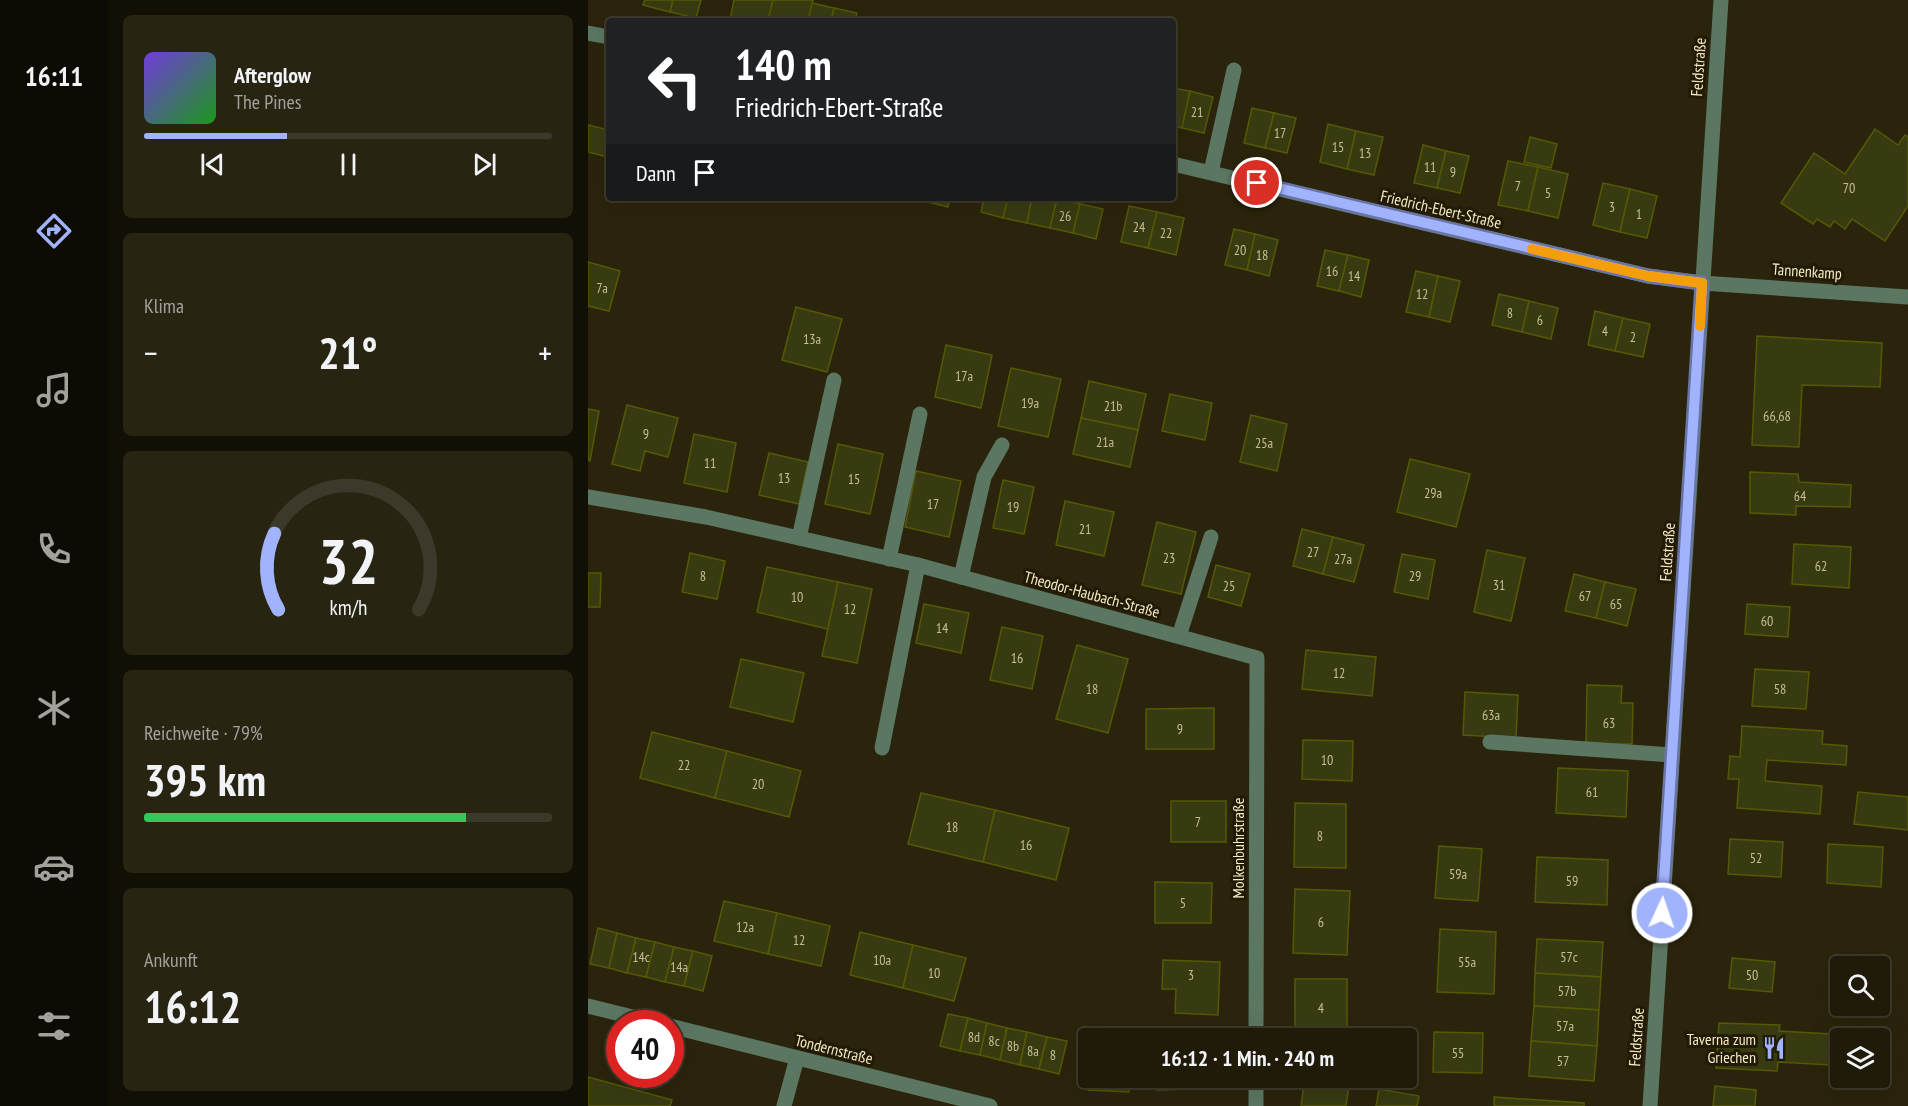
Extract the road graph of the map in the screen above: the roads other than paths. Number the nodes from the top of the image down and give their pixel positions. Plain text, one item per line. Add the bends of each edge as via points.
1 (1721, 0) edge
2 (588, 33) edge
3 (606, 36) edge
4 (1234, 70) dead end
5 (1176, 165) edge
6 (1211, 172) junction
7 (1702, 283) junction
8 (1908, 297) edge
9 (834, 380) dead end
10 (920, 414) dead end
11 (1002, 445) dead end
12 (588, 497) edge
13 (1210, 537) dead end
14 (800, 538) junction
15 (889, 559) junction
16 (918, 565) junction
17 (961, 577) junction
18 (1179, 636) junction
19 (1257, 658) joint
20 (1490, 742) dead end
21 (882, 748) dead end
22 (1672, 755) junction
23 (588, 1006) edge
24 (606, 1010) edge
25 (1256, 1028) edge
26 (684, 1030) edge
27 (797, 1058) junction
28 (1256, 1088) edge
29 (784, 1106) edge
30 (990, 1106) edge
31 (1256, 1106) edge
32 (1650, 1106) edge

1 - 7 street, Feldstraße
2 - 3 street
4 - 6 street
5 - 6 street, Friedrich-Ebert-Straße
6 - 7 street, Friedrich-Ebert-Straße via 1648,276
7 - 8 street, Tannenkamp
7 - 22 street, Feldstraße
9 - 14 street
10 - 15 street
11 - 17 street via 984,477
12 - 14 street, Theodor-Haubach-Straße
13 - 18 street
14 - 15 street, Theodor-Haubach-Straße
15 - 16 street, Theodor-Haubach-Straße
16 - 17 street, Theodor-Haubach-Straße
16 - 21 street
17 - 18 street, Theodor-Haubach-Straße
18 - 19 street, Theodor-Haubach-Straße
19 - 25 street, Molkenbuhrstraße
20 - 22 street
22 - 32 street, Feldstraße
23 - 24 street
26 - 27 street, Tondernstraße
27 - 29 street
27 - 30 street, Tondernstraße
28 - 31 street

